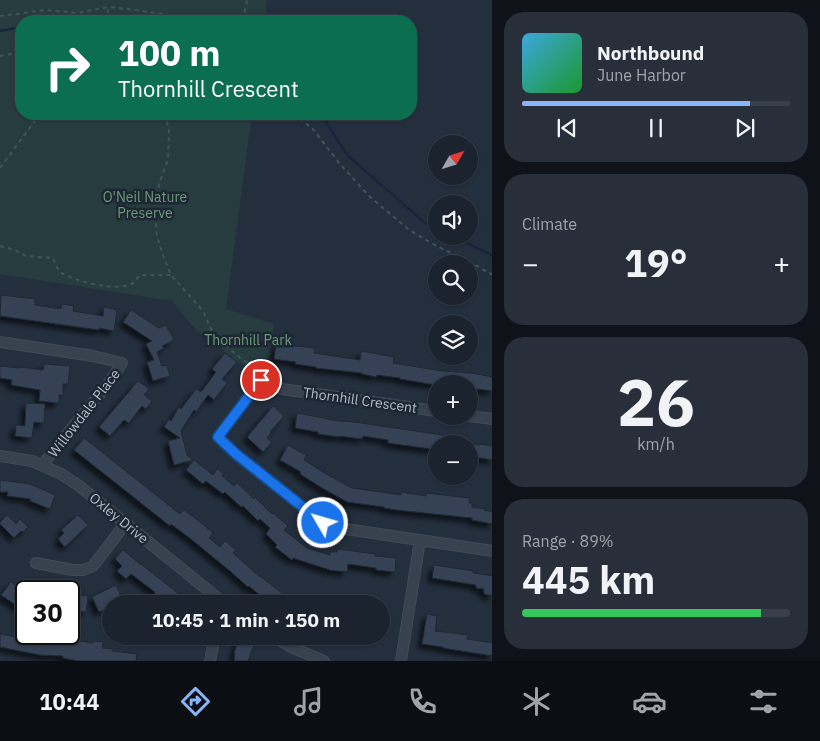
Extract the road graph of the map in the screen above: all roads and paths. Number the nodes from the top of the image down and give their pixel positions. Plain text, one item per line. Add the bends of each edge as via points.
1 (247, 0) edge
2 (109, 7) junction
3 (107, 15) edge
4 (171, 15) edge
5 (245, 15) edge
6 (0, 16) edge
7 (15, 53) edge
8 (0, 56) edge
9 (36, 120) edge
10 (166, 120) edge
11 (301, 120) edge
12 (0, 168) edge
13 (0, 246) edge
14 (171, 274) junction
15 (492, 275) edge
16 (0, 342) edge
17 (261, 380) junction
18 (428, 410) edge
19 (478, 417) edge
20 (492, 419) edge
21 (0, 456) edge
22 (42, 465) junction
23 (126, 523) junction
24 (420, 540) junction
25 (492, 551) edge
26 (36, 563) dead end
27 (214, 595) edge
28 (213, 645) edge
29 (287, 645) edge
30 (210, 661) edge
31 (324, 661) edge
32 (401, 661) edge

1 - 5 path
2 - 3 path
2 - 4 path
2 - 6 path via 77,13 46,10
7 - 8 path
9 - 12 path
10 - 14 path via 168,159 159,184 155,212 157,237
11 - 15 path via 312,128 370,197 408,229
13 - 14 path via 26,256 53,258 59,271 102,286 132,284 140,275
14 - 17 path via 203,311 219,340 244,361 258,365
16 - 22 street, Willowdale Place via 122,363
17 - 18 street, Thornhill Crescent via 282,388
17 - 24 street via 218,437 323,523
19 - 20 street
21 - 22 street, Oxley Drive
22 - 23 street, Oxley Drive via 78,485
23 - 26 street via 93,566 73,570
23 - 27 street, Oxley Drive
24 - 25 street
24 - 32 street
28 - 30 street
29 - 31 street

